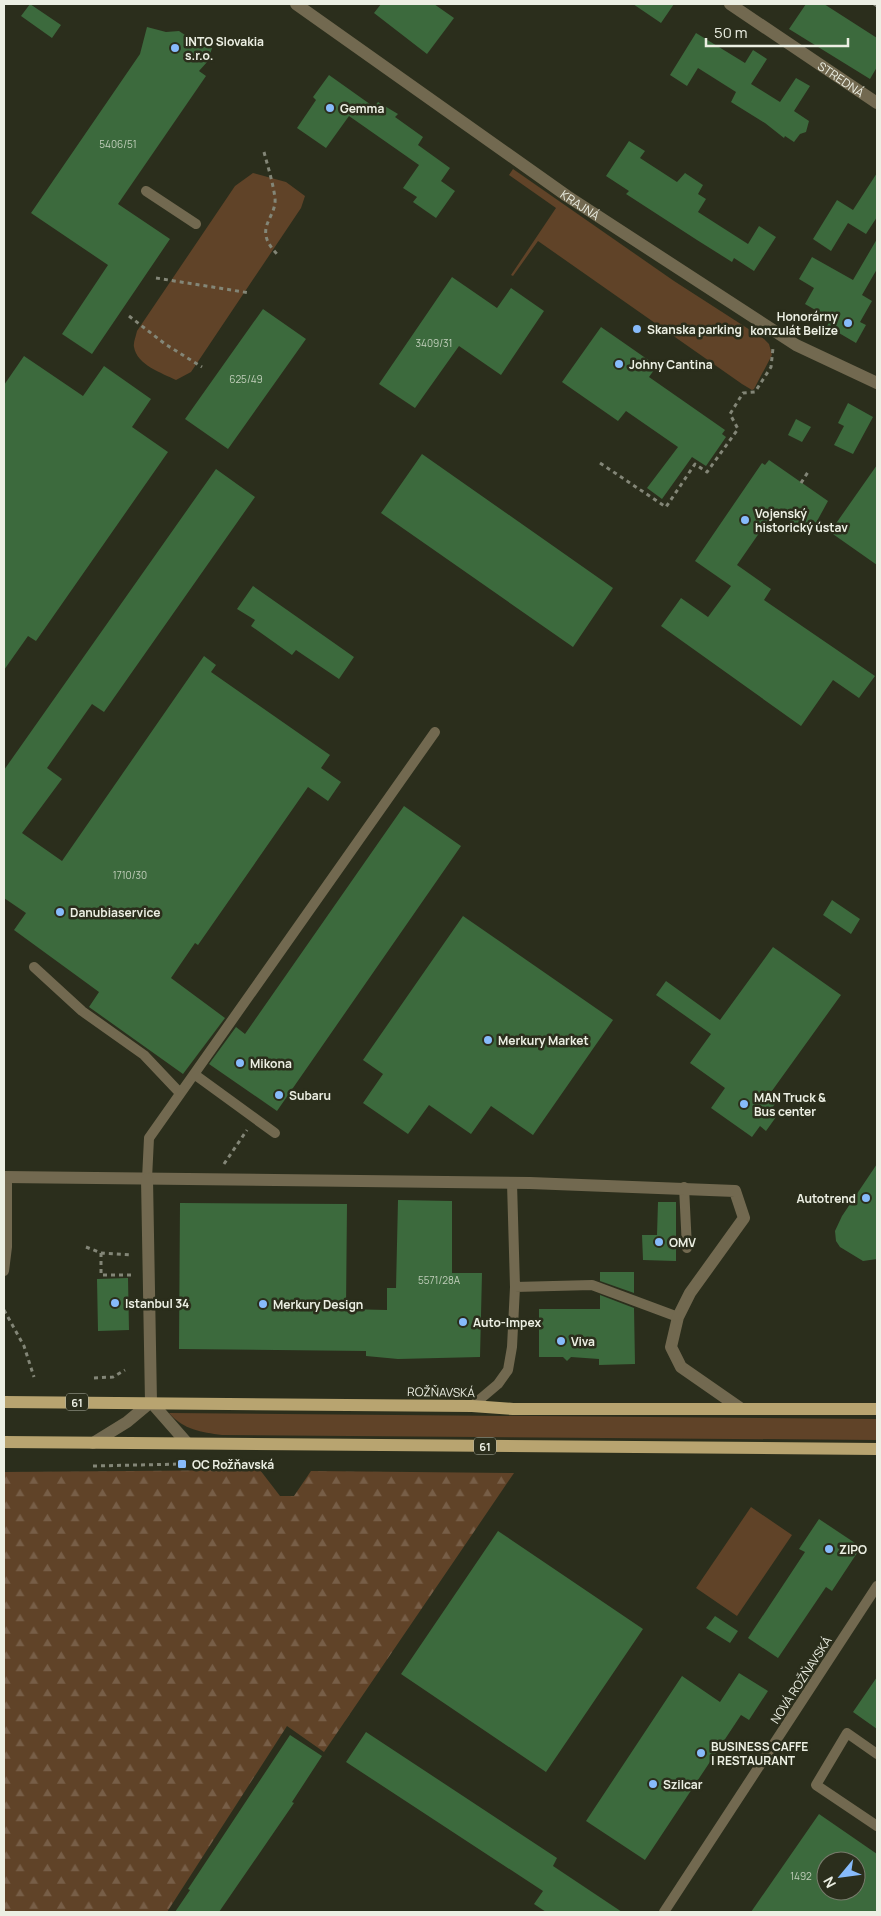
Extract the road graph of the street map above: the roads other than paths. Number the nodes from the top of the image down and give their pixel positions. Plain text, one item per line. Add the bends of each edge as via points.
1 (296, 4) edge
2 (730, 4) edge
3 (877, 103) edge
4 (146, 191) dead end
5 (196, 224) dead end
6 (877, 383) edge
7 (435, 732) dead end
8 (34, 967) dead end
9 (194, 1074) junction
10 (179, 1092) junction
11 (275, 1133) dead end
12 (5, 1177) edge
13 (147, 1179) junction
14 (512, 1183) junction
15 (684, 1187) junction
16 (687, 1248) dead end
17 (4, 1271) edge
18 (515, 1287) junction
19 (678, 1317) junction
20 (4, 1402) edge
21 (151, 1402) junction
22 (472, 1406) junction
23 (740, 1408) junction
24 (877, 1409) edge
25 (4, 1442) edge
26 (93, 1443) junction
27 (187, 1443) junction
28 (877, 1449) edge
29 (877, 1586) edge
30 (877, 1754) edge
31 (877, 1826) edge
32 (664, 1912) edge

1 - 6 street, KRAJNÁ via 566,196 796,345
2 - 3 street, STREDNÁ
4 - 5 lane
7 - 9 lane
8 - 10 lane via 82,1011 144,1055
9 - 10 lane
9 - 11 lane
10 - 13 lane via 149,1138
12 - 13 street
12 - 17 lane via 7,1247
13 - 14 street
13 - 21 street
14 - 15 street
14 - 18 lane
15 - 16 lane
15 - 19 street via 735,1190 744,1218 690,1293
18 - 19 lane via 592,1285
18 - 22 lane via 508,1370 498,1384
19 - 23 street via 671,1348 681,1367
20 - 21 main road, ROŽŇAVSKÁ / 61
21 - 22 main road, ROŽŇAVSKÁ / 61
21 - 26 street
21 - 27 street
22 - 23 main road, ROŽŇAVSKÁ / 61 via 513,1409
23 - 24 main road, ROŽŇAVSKÁ / 61
25 - 26 main road, 61
26 - 27 main road, 61
27 - 28 main road, 61
29 - 32 lane, NOVÁ ROŽŇAVSKÁ
30 - 31 lane via 847,1733 816,1785

